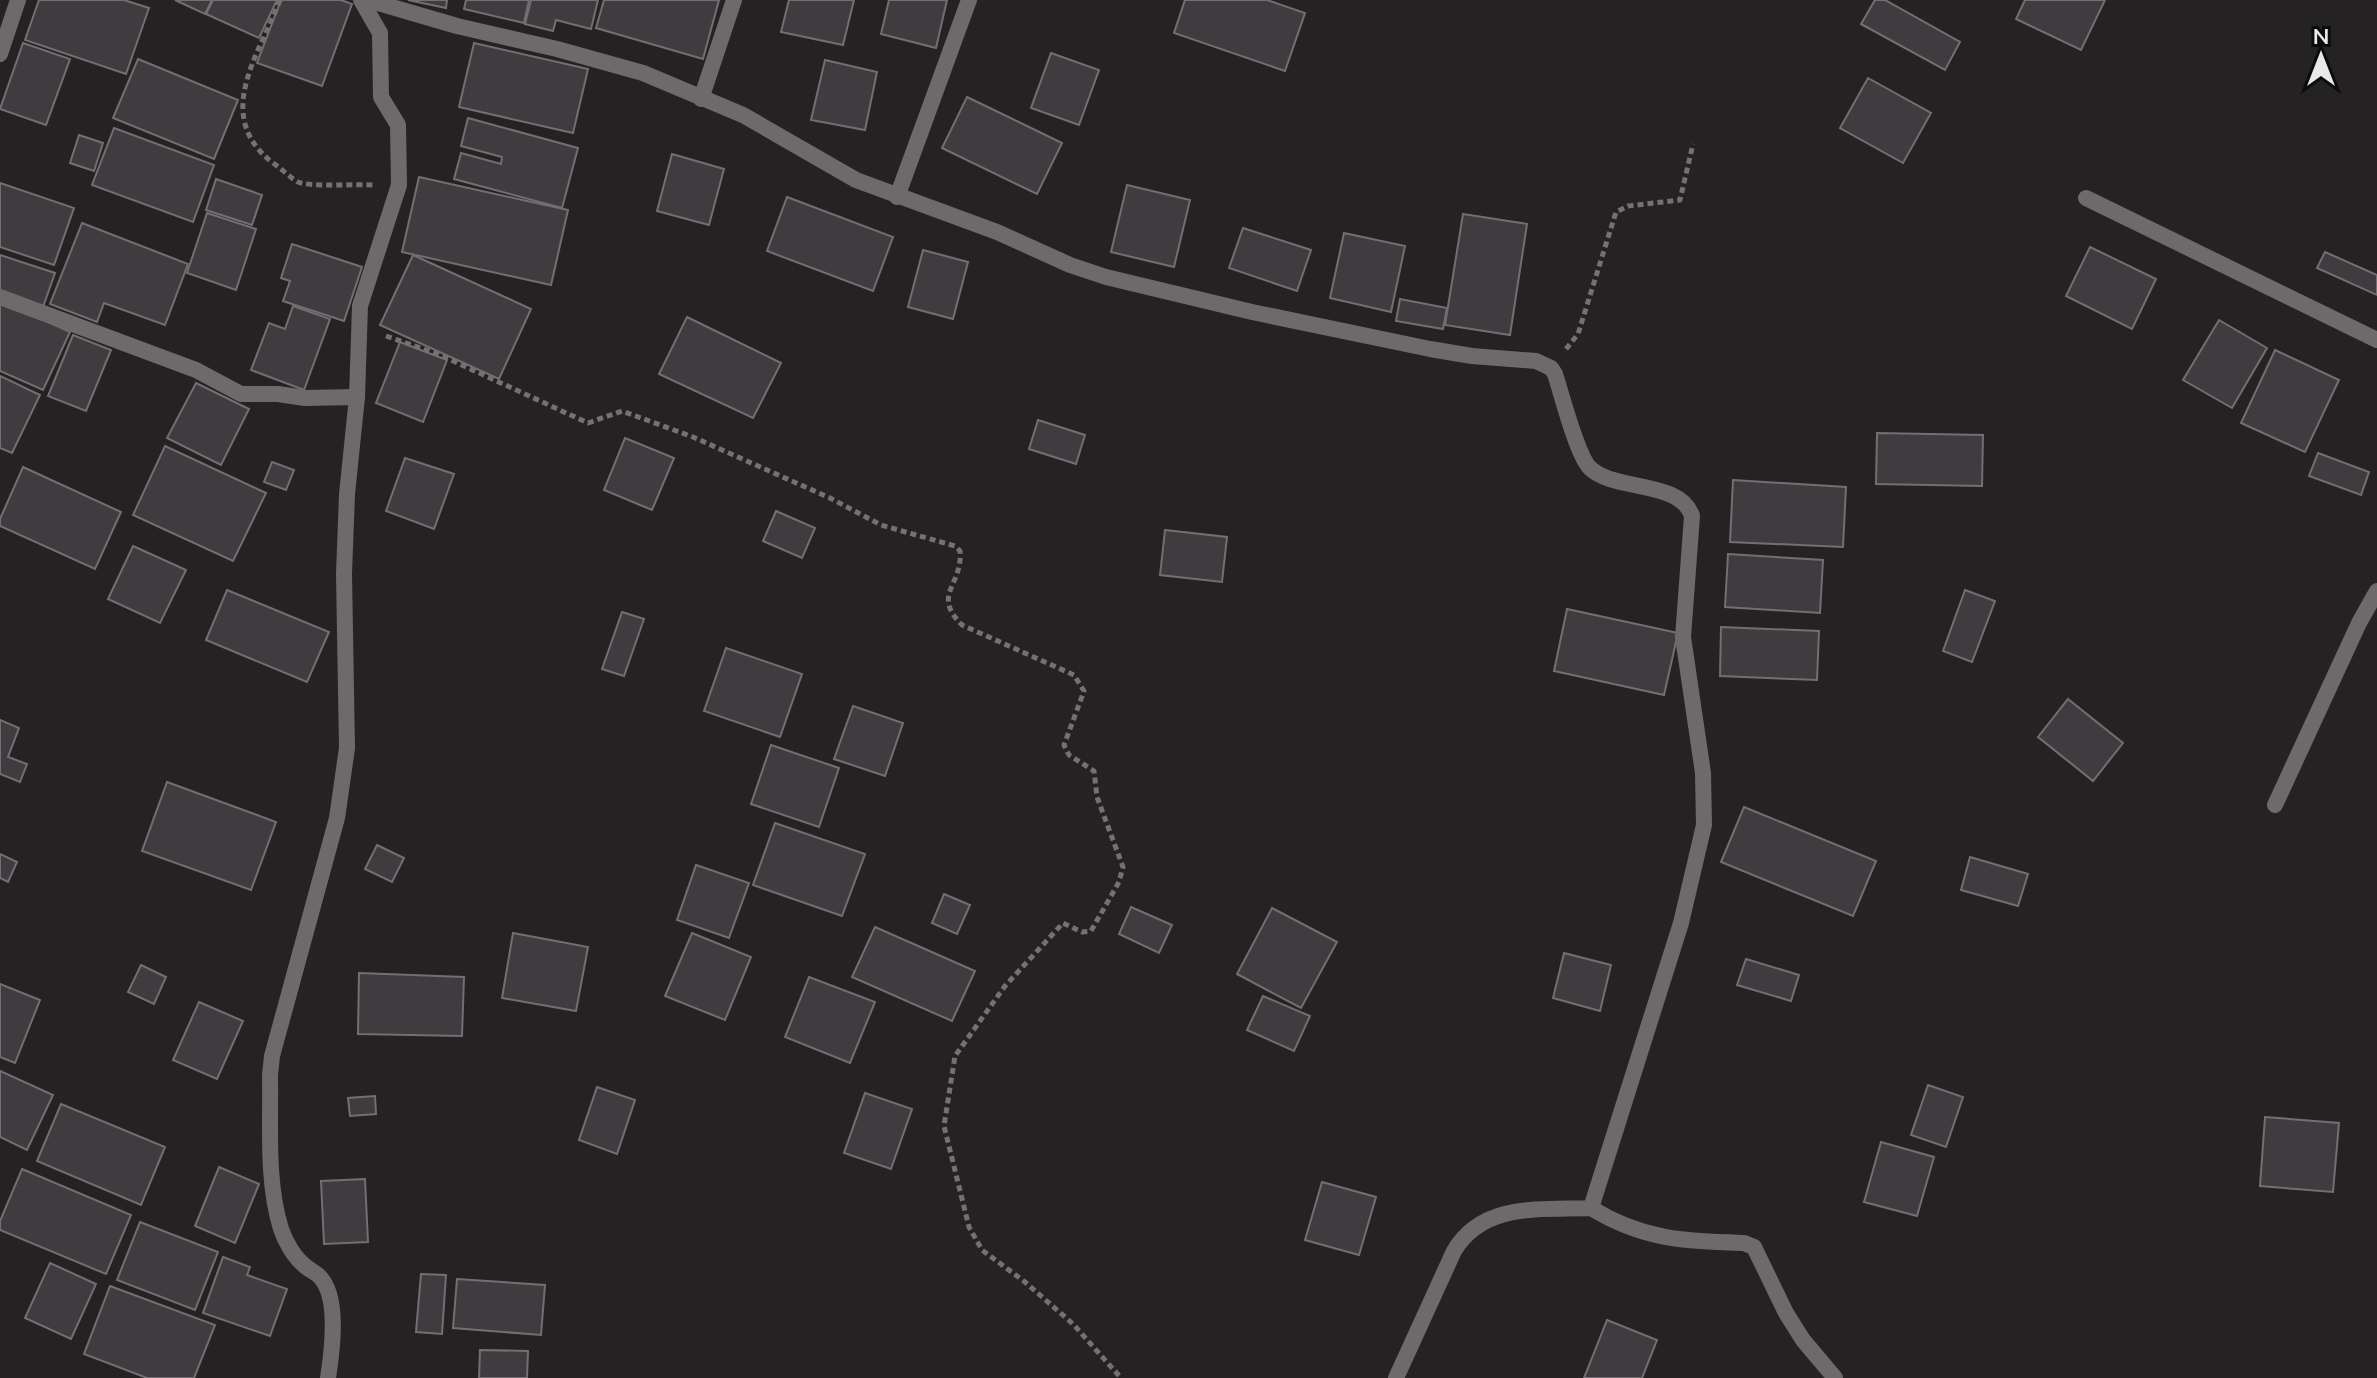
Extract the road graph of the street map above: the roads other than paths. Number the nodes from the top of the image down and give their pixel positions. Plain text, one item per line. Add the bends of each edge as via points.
1 (18, 0) edge
2 (361, 0) edge
3 (368, 0) edge
4 (734, 0) edge
5 (969, 0) edge
6 (0, 54) edge
7 (701, 99) junction
8 (897, 197) junction
9 (2086, 198) dead end
10 (0, 297) edge
11 (2377, 340) edge
12 (357, 397) junction
13 (2377, 591) edge
14 (2275, 805) dead end
15 (1591, 1208) junction
16 (328, 1378) edge
17 (1396, 1378) edge
18 (1835, 1378) edge

1 - 6 street
2 - 12 street via 380,33 381,97 398,125 399,185 360,306
3 - 7 street via 643,73
4 - 7 street
5 - 8 street
7 - 8 street via 743,115 856,180
8 - 15 street via 1106,277 1328,329 1551,368 1588,466 1689,507 1683,637 1703,773 1704,825 1681,923
9 - 11 street
10 - 12 street via 196,370 241,394
12 - 16 street via 345,527 345,760 337,818 270,1075 275,1206 293,1252 327,1290 333,1342
13 - 14 street
15 - 17 street via 1492,1216 1462,1238
15 - 18 street via 1653,1236 1754,1247 1786,1313

